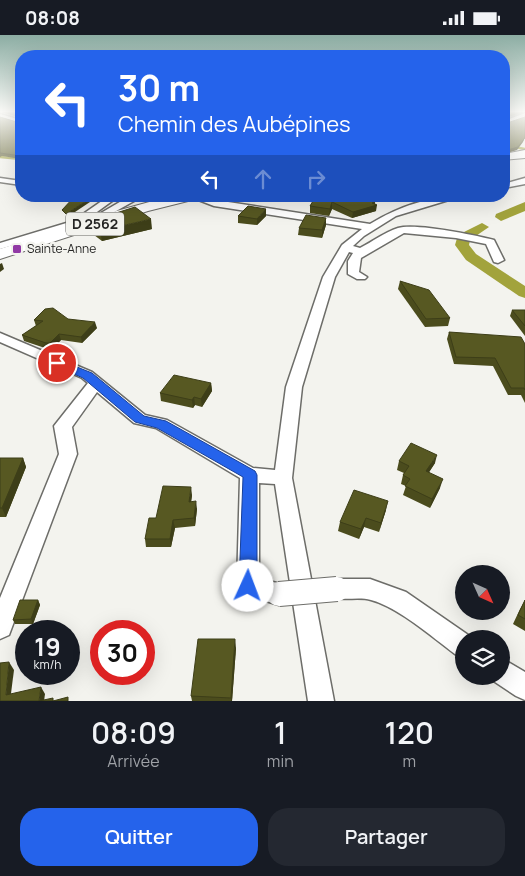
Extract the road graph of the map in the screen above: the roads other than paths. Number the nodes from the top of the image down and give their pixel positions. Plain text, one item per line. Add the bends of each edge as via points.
1 (525, 154) edge
2 (510, 156) edge
3 (0, 180) edge
4 (525, 181) edge
5 (15, 182) edge
6 (510, 185) edge
7 (106, 202) edge
8 (122, 202) edge
9 (162, 202) edge
10 (211, 202) edge
11 (431, 202) edge
12 (76, 223) junction
13 (370, 227) junction
14 (0, 246) edge
15 (354, 250) junction
16 (0, 254) edge
17 (498, 260) dead end
18 (361, 277) dead end
19 (0, 337) edge
20 (96, 383) junction
21 (250, 475) junction
22 (283, 478) junction
23 (0, 627) edge
24 (455, 639) edge
25 (510, 677) edge
26 (525, 687) edge
27 (320, 701) edge

1 - 2 main road
3 - 5 street
4 - 6 street
7 - 12 street
8 - 12 street via 97,217
9 - 16 main road, D 2562
10 - 13 street
11 - 13 street via 393,214
12 - 14 street
13 - 15 street
15 - 17 street via 398,231 456,235 490,242
15 - 18 street via 354,274
15 - 22 street via 330,277 294,387
19 - 20 street via 88,375
20 - 21 street via 140,419 161,425
20 - 23 street via 63,425 68,454
21 - 22 street
21 - 24 street, bridge via 248,586 279,594 370,589 398,600
22 - 27 street
25 - 26 street

